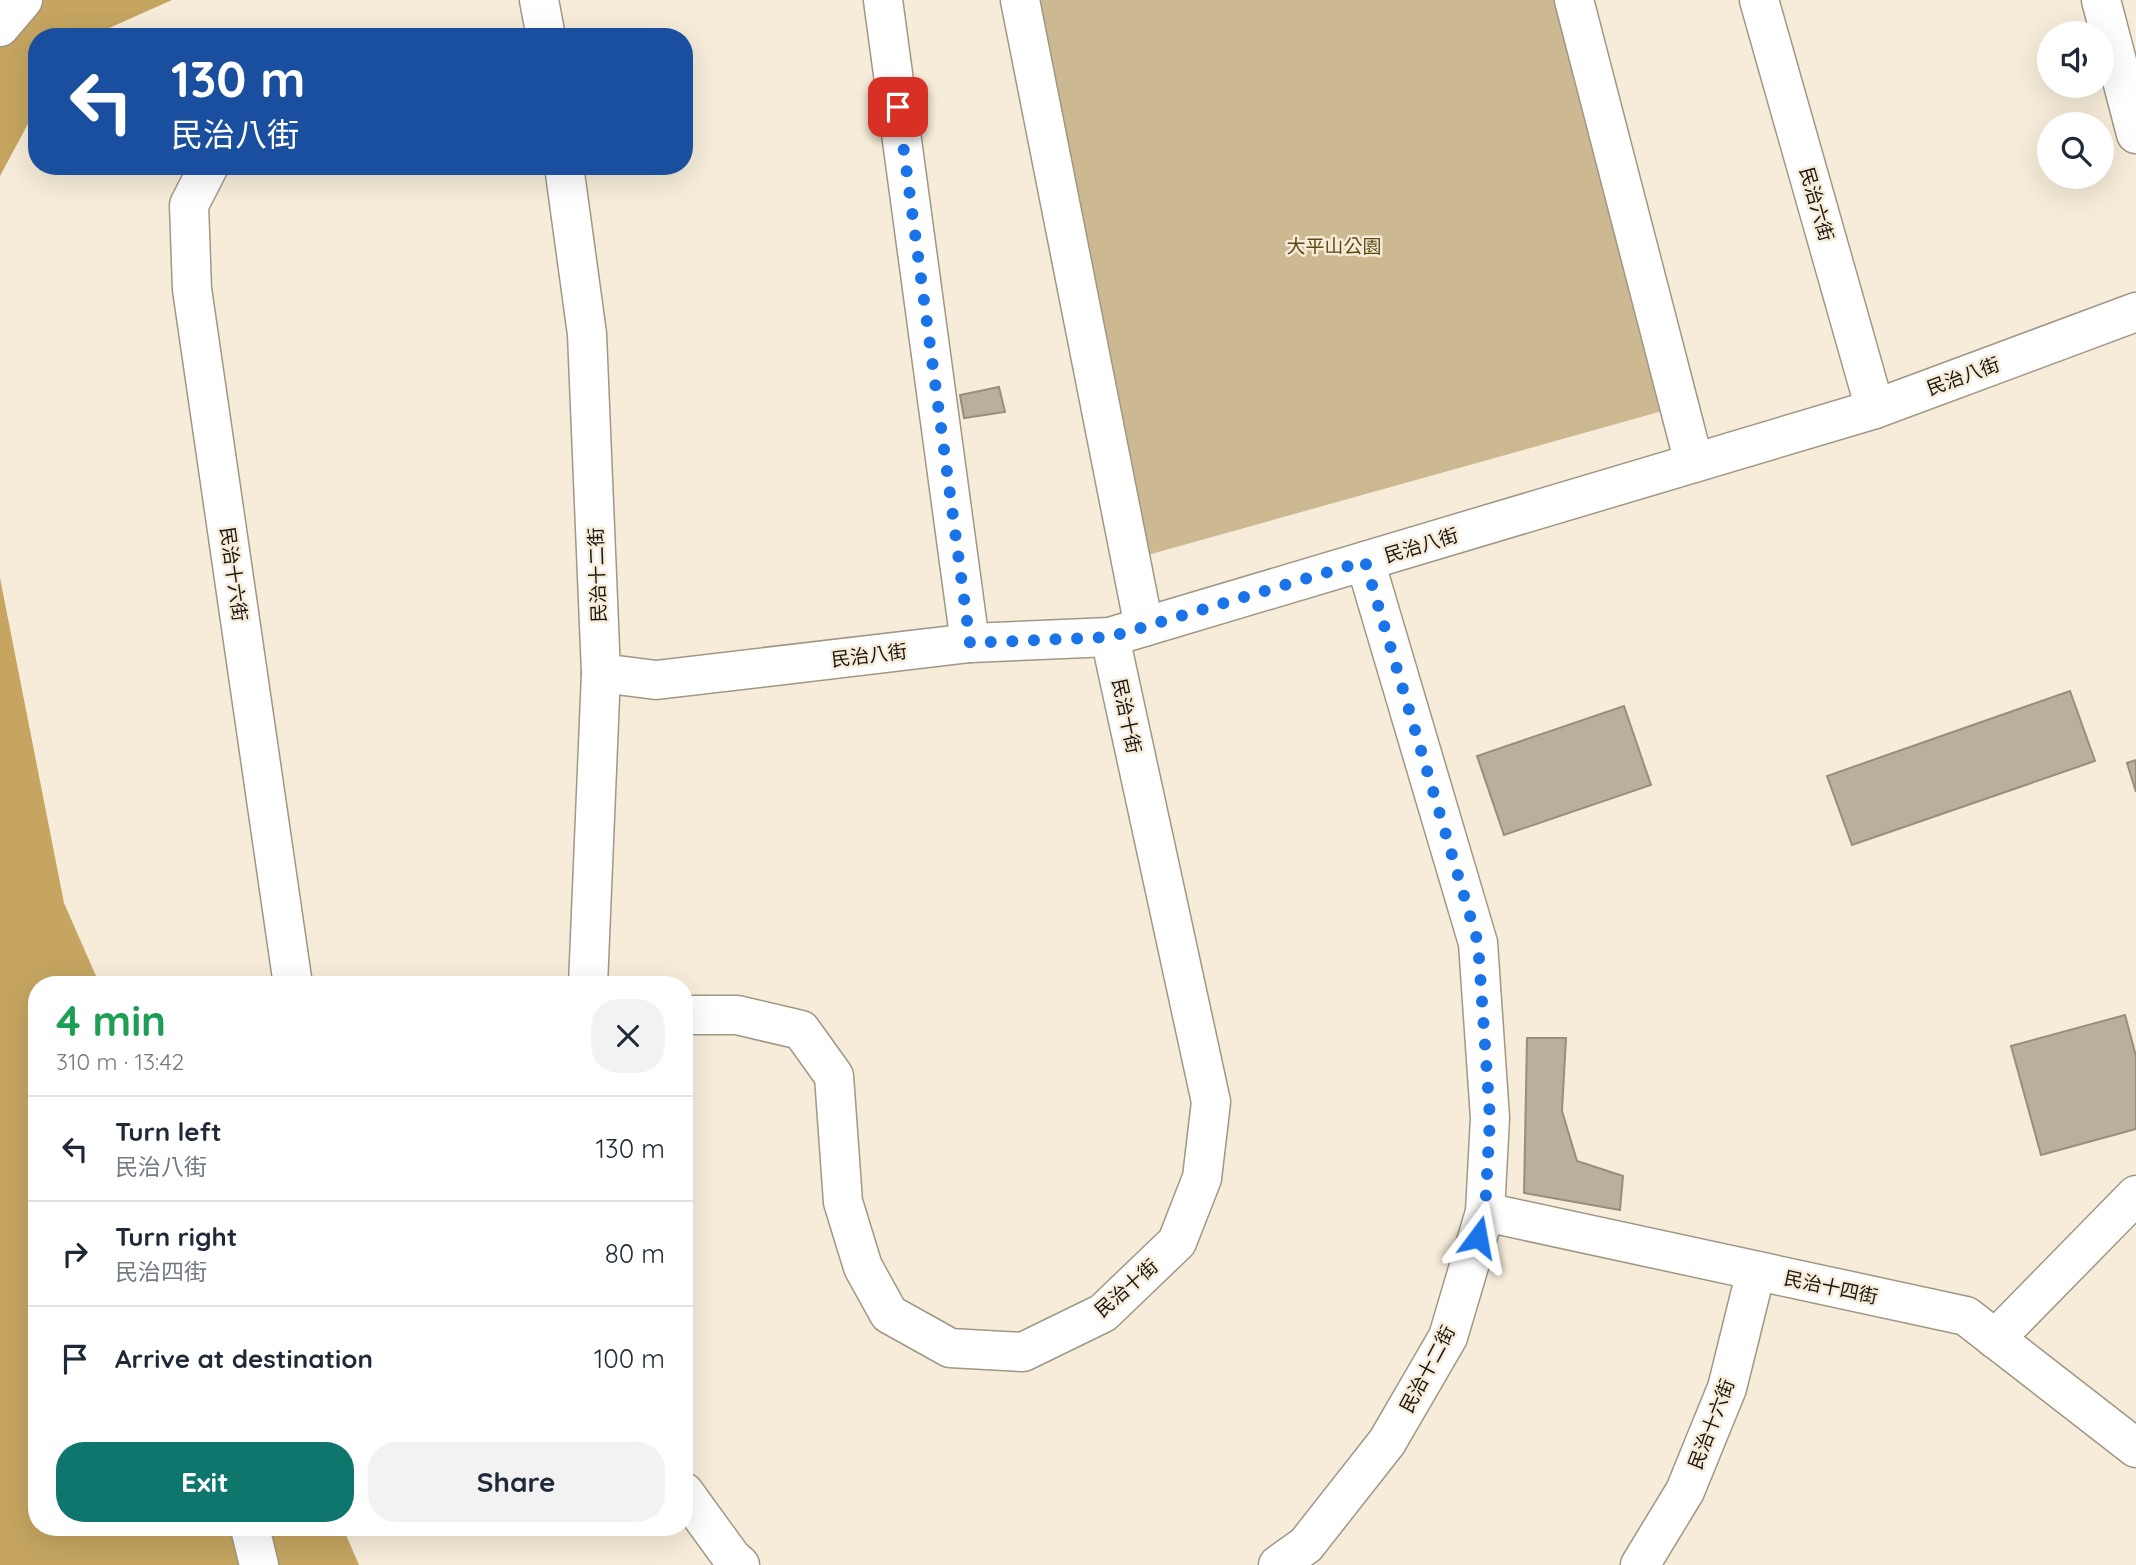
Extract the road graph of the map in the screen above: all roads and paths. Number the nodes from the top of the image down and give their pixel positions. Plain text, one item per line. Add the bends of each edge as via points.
1 (23, 0) edge
2 (883, 0) edge
3 (1020, 0) edge
4 (1574, 0) edge
5 (1759, 0) edge
6 (2101, 0) edge
7 (0, 27) edge
8 (2136, 134) edge
9 (204, 175) edge
10 (565, 175) edge
11 (2136, 312) edge
12 (1875, 409) junction
13 (1694, 463) junction
14 (1365, 561) junction
15 (1127, 632) junction
16 (970, 643) junction
17 (601, 673) junction
18 (292, 976) edge
19 (588, 976) edge
20 (693, 1015) edge
21 (2136, 1195) edge
22 (1485, 1212) junction
23 (1756, 1271) junction
24 (1995, 1339) junction
25 (2136, 1448) edge
26 (693, 1504) edge
27 (252, 1536) edge
28 (259, 1565) edge
29 (740, 1565) edge
30 (1278, 1565) edge
31 (1640, 1565) edge

1 - 7 street
2 - 16 street
3 - 15 street, 民治十街
4 - 13 street
5 - 12 street, 民治六街
6 - 8 street
9 - 18 street, 民治十六街 via 189,205 192,289
10 - 17 street, 民治十二街 via 587,334
11 - 12 street, 民治八街
12 - 13 street, 民治八街
13 - 14 street, 民治八街
14 - 15 street, 民治八街
14 - 22 street, 民治十二街 via 1478,943 1490,1118
15 - 16 street, 民治八街
15 - 20 street, 民治十街 via 1210,1102 1202,1178 1177,1242 1103,1313 1023,1352 950,1348 889,1314 863,1267 843,1202 834,1076 801,1030 737,1015
16 - 17 street, 民治八街 via 656,680
17 - 19 street, 民治十二街
21 - 24 street
22 - 23 street, 民治十四街
22 - 30 street, 民治十二街 via 1448,1337 1387,1442 1306,1545
23 - 24 street, 民治十四街 via 1966,1316
23 - 31 street, 民治十六街 via 1727,1388 1685,1491
24 - 25 street, 民治十四街
26 - 29 street
27 - 28 street

